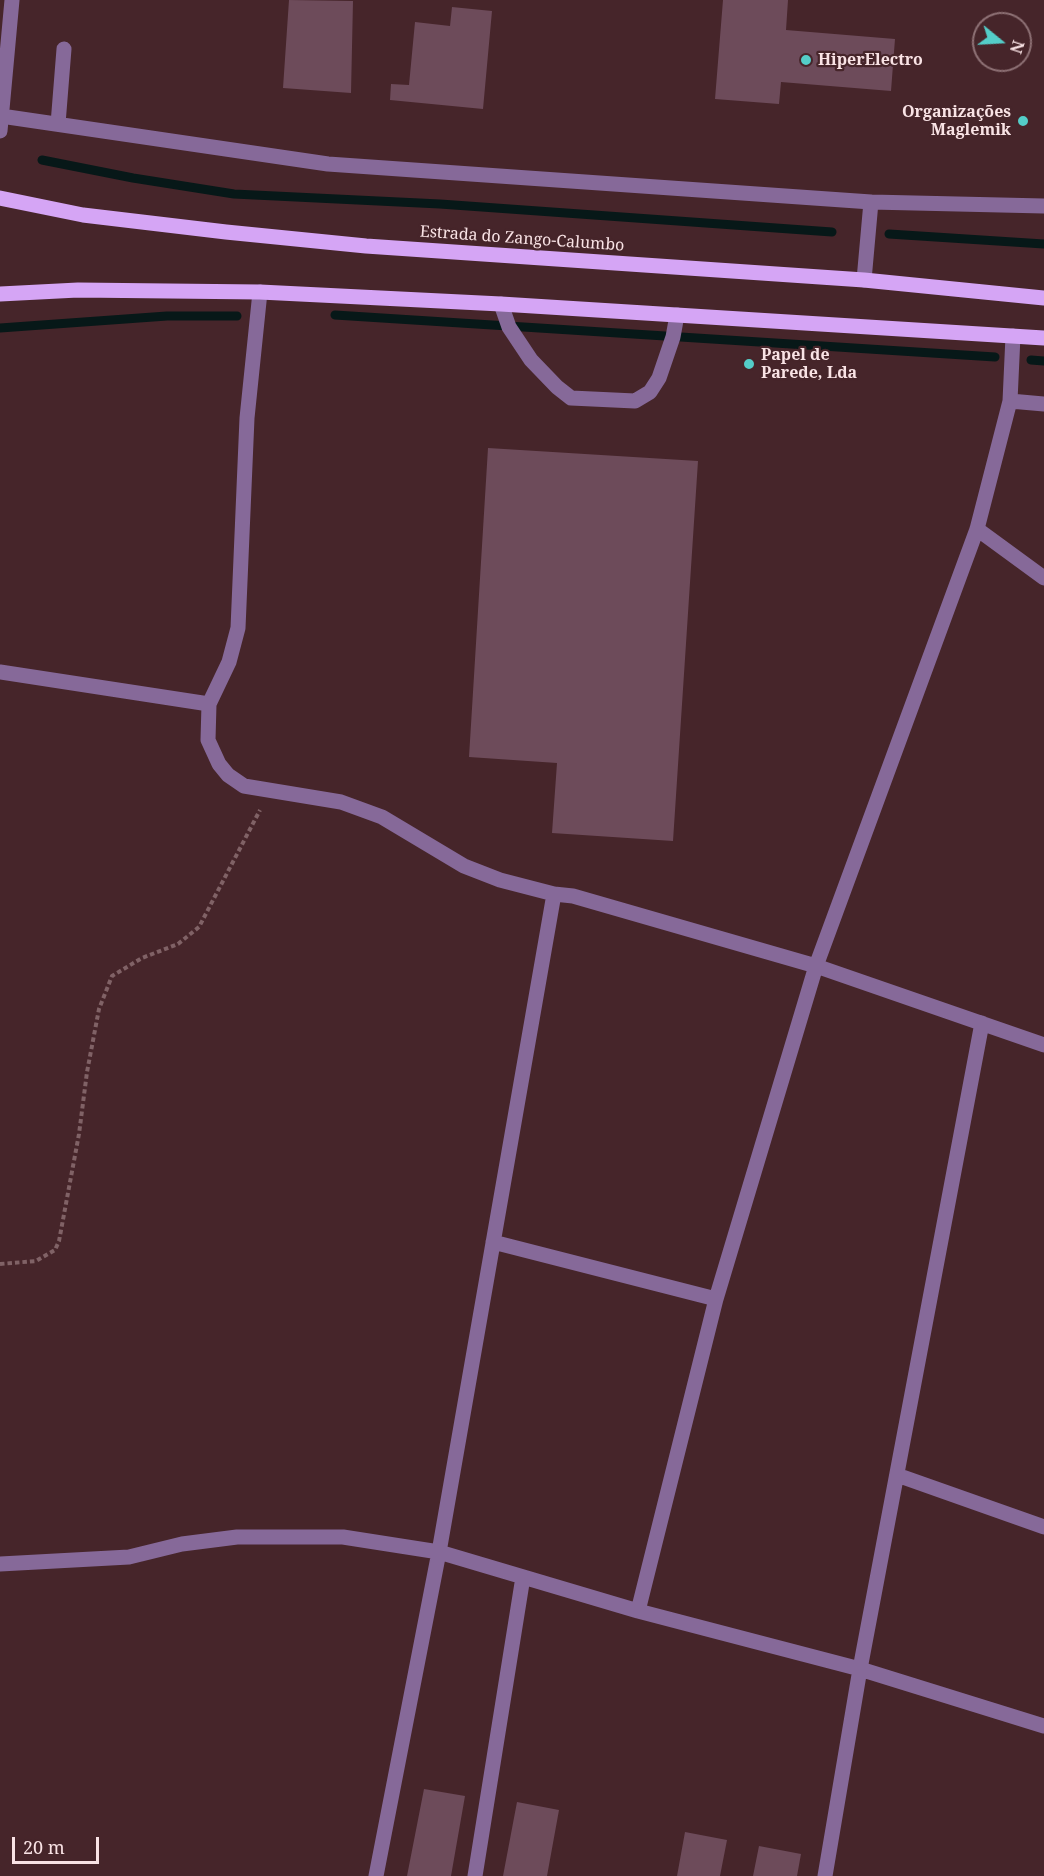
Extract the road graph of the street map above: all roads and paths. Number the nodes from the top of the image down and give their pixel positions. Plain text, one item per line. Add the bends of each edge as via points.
1 (12, 0) edge
2 (64, 49) dead end
3 (1, 124) edge
4 (58, 124) junction
5 (0, 198) edge
6 (871, 202) junction
7 (1044, 206) edge
8 (864, 280) junction
9 (260, 292) junction
10 (0, 294) edge
11 (1044, 298) edge
12 (501, 304) junction
13 (677, 315) junction
14 (1013, 336) junction
15 (1044, 338) edge
16 (1011, 401) junction
17 (1044, 404) edge
18 (977, 529) junction
19 (1044, 578) edge
20 (0, 672) edge
21 (209, 704) junction
22 (270, 790) junction
23 (554, 894) junction
24 (816, 966) junction
25 (982, 1023) junction
26 (1044, 1045) edge
27 (493, 1242) junction
28 (0, 1264) edge
29 (716, 1299) junction
30 (897, 1475) junction
31 (1044, 1527) edge
32 (439, 1552) junction
33 (0, 1564) edge
34 (523, 1577) junction
35 (638, 1611) junction
36 (860, 1669) junction
37 (1044, 1726) edge
38 (376, 1876) edge
39 (475, 1876) edge
40 (825, 1876) edge

1 - 3 street
2 - 4 street
3 - 4 street
4 - 6 street via 328,164
5 - 8 main road, Estrada do Zango-Calumbo via 83,214 366,246
6 - 7 street
6 - 8 street
8 - 11 main road, Estrada do Zango-Calumbo
9 - 10 main road via 78,290
9 - 12 main road
9 - 21 street via 247,418 238,628 229,662
12 - 13 main road
12 - 13 street via 509,327 531,360 571,398 635,401 650,392 659,378
13 - 14 main road
14 - 15 main road
14 - 16 street
16 - 17 street
16 - 18 street
18 - 19 street
18 - 24 street
20 - 21 street
21 - 22 street via 208,741 219,764 244,786
22 - 23 street via 362,809 464,866
22 - 28 path via 199,927 178,944 142,958 112,976 99,1009 59,1241 55,1250 36,1261
23 - 24 street via 573,896
23 - 27 street
24 - 25 street
24 - 29 street
25 - 26 street
25 - 30 street
27 - 29 street
27 - 32 street
29 - 35 street
30 - 31 street
30 - 36 street
32 - 33 street via 343,1536 237,1537 182,1544 129,1557
32 - 34 street
32 - 38 street
34 - 35 street
34 - 39 street
35 - 36 street
36 - 37 street
36 - 40 street

